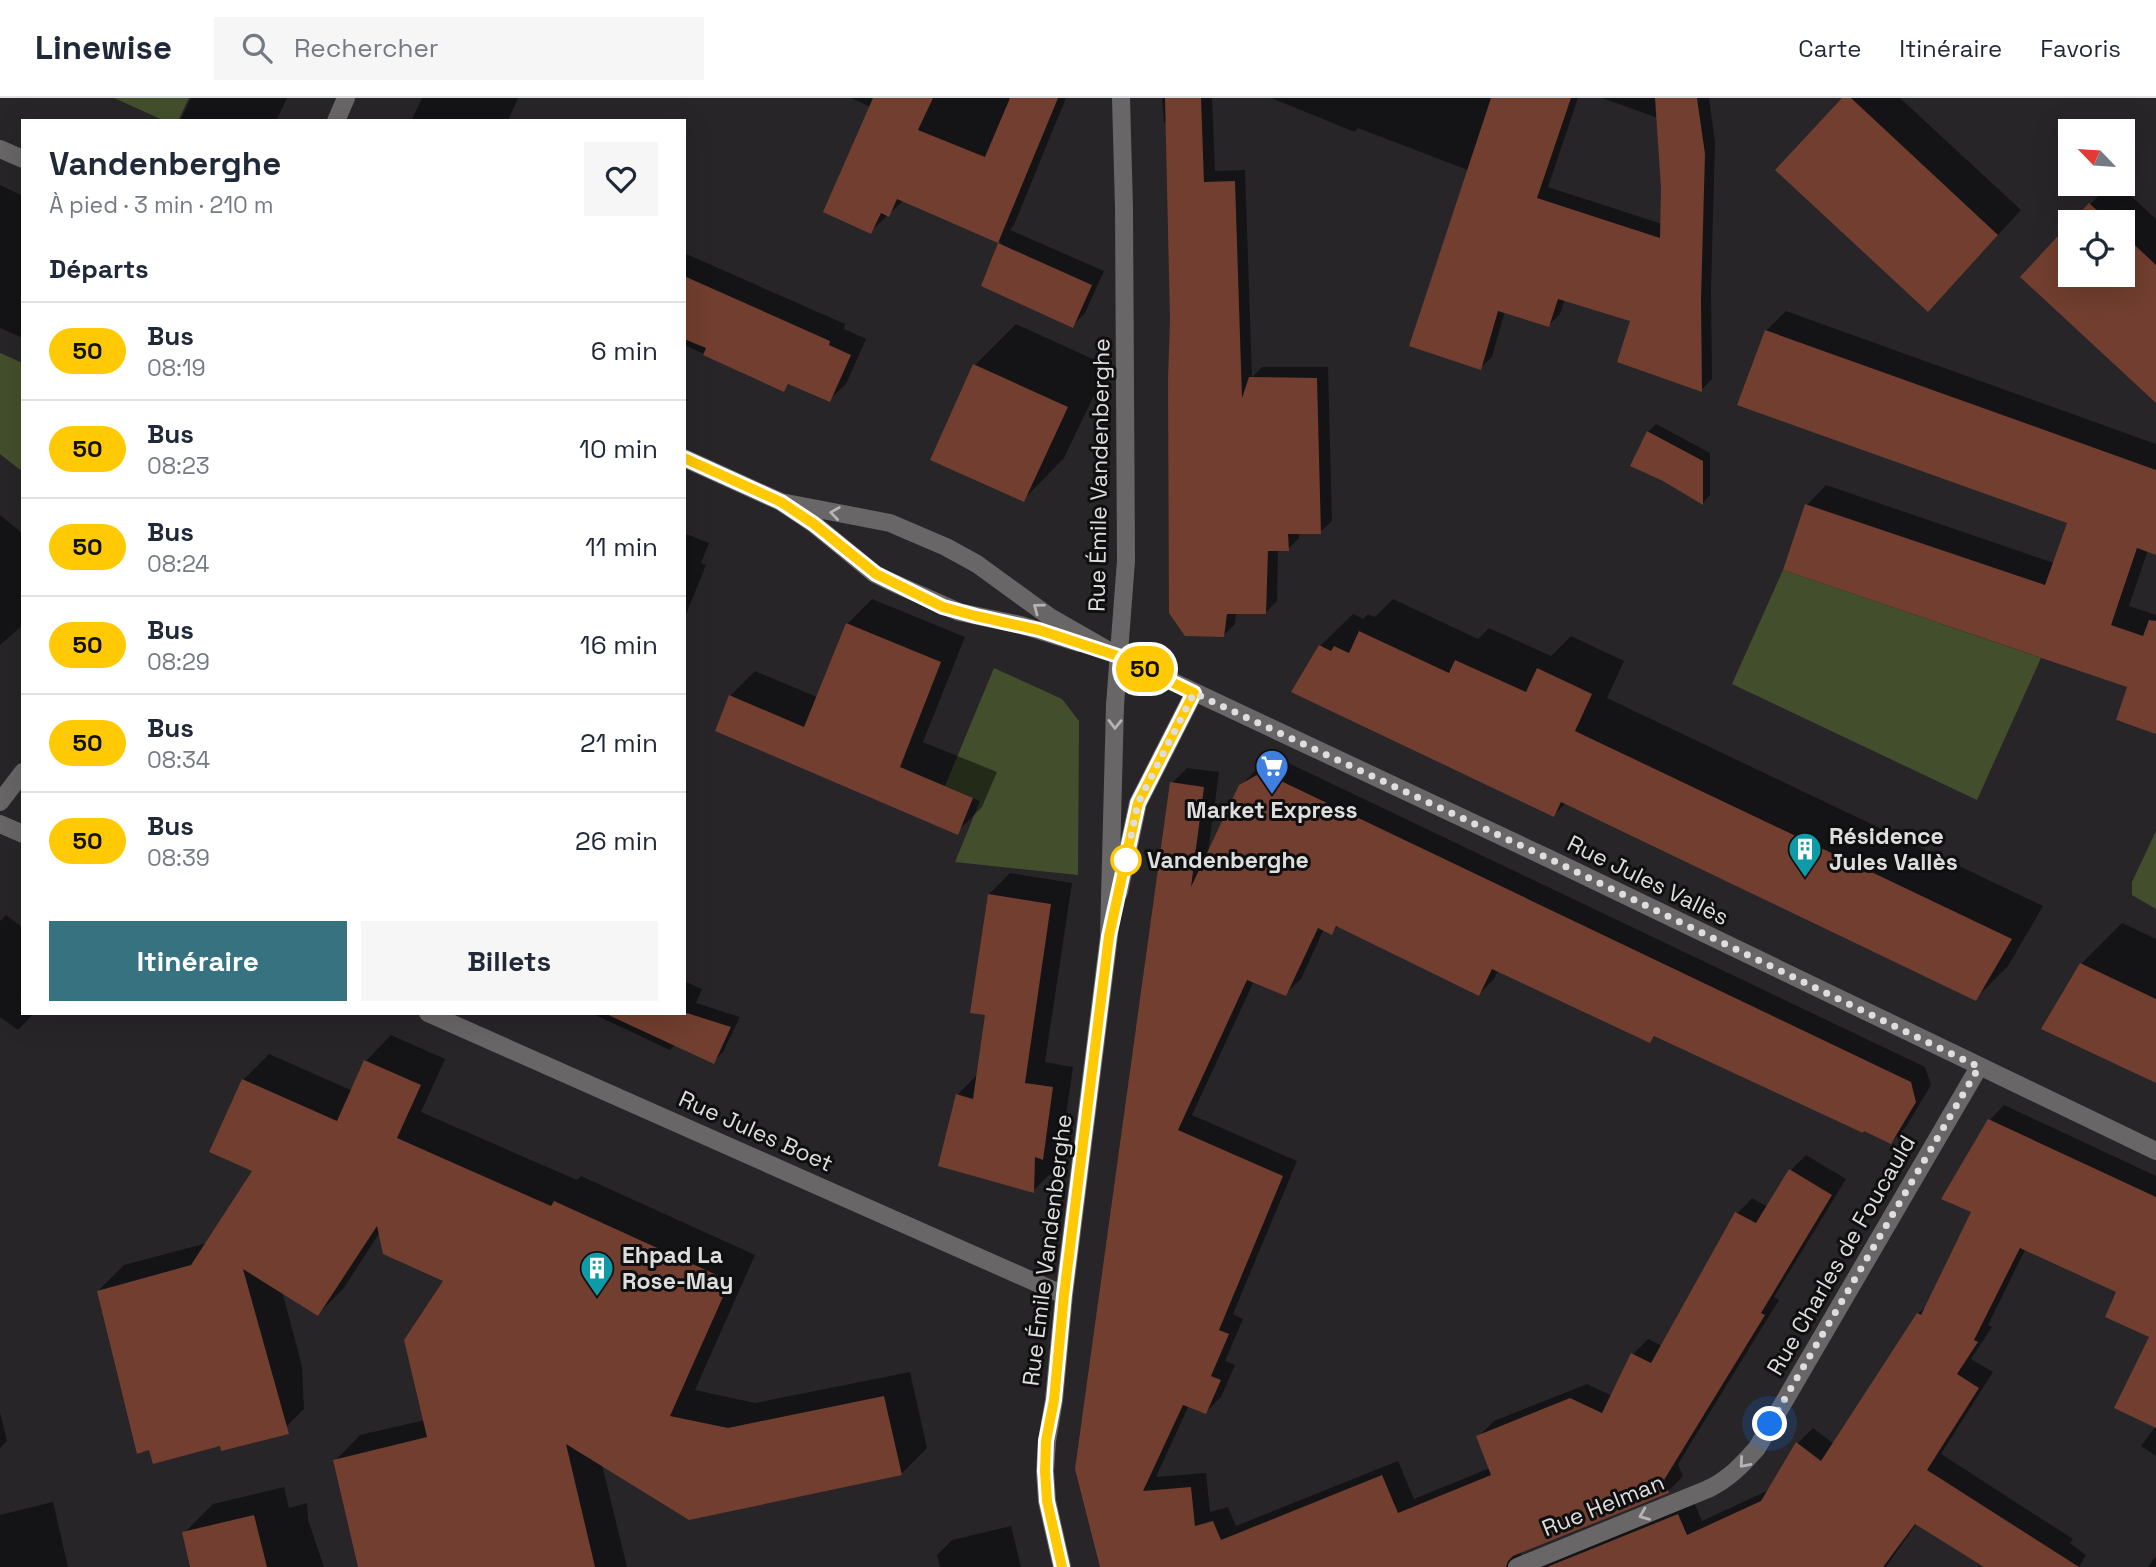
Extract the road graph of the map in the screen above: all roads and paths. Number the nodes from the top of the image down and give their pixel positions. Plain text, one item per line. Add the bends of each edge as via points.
1 (346, 98) edge
2 (1121, 98) edge
3 (337, 119) edge
4 (0, 149) edge
5 (21, 158) edge
6 (686, 459) edge
7 (781, 502) junction
8 (1118, 656) junction
9 (1194, 693) junction
10 (21, 775) edge
11 (0, 802) edge
12 (0, 824) edge
13 (21, 833) edge
14 (1109, 936) junction
15 (433, 1015) edge
16 (1979, 1067) junction
17 (2156, 1151) edge
18 (1064, 1295) junction
19 (1708, 1489) joint
20 (1062, 1567) edge
21 (1517, 1567) edge

1 - 3 street
2 - 8 street, Rue Émile Vandenberghe via 1126,561
4 - 5 street
6 - 7 street
8 -> 7 street via 946,547 890,523
7 - 8 street via 876,574 943,607 1039,630
8 - 9 street, Rue Jules Vallès
8 -> 14 street, Rue Émile Vandenberghe
9 - 14 street, Rue Émile Vandenberghe via 1138,803
9 - 16 street, Rue Jules Vallès
10 - 11 street
12 - 13 street
14 - 18 street, Rue Émile Vandenberghe
15 - 18 street, Rue Jules Boet
16 - 17 street, Rue Jules Vallès
16 -> 19 street, Rue Charles de Foucauld via 1757,1447 1739,1469
18 - 20 street, Rue Émile Vandenberghe via 1045,1471
19 -> 21 street, Rue Helman

